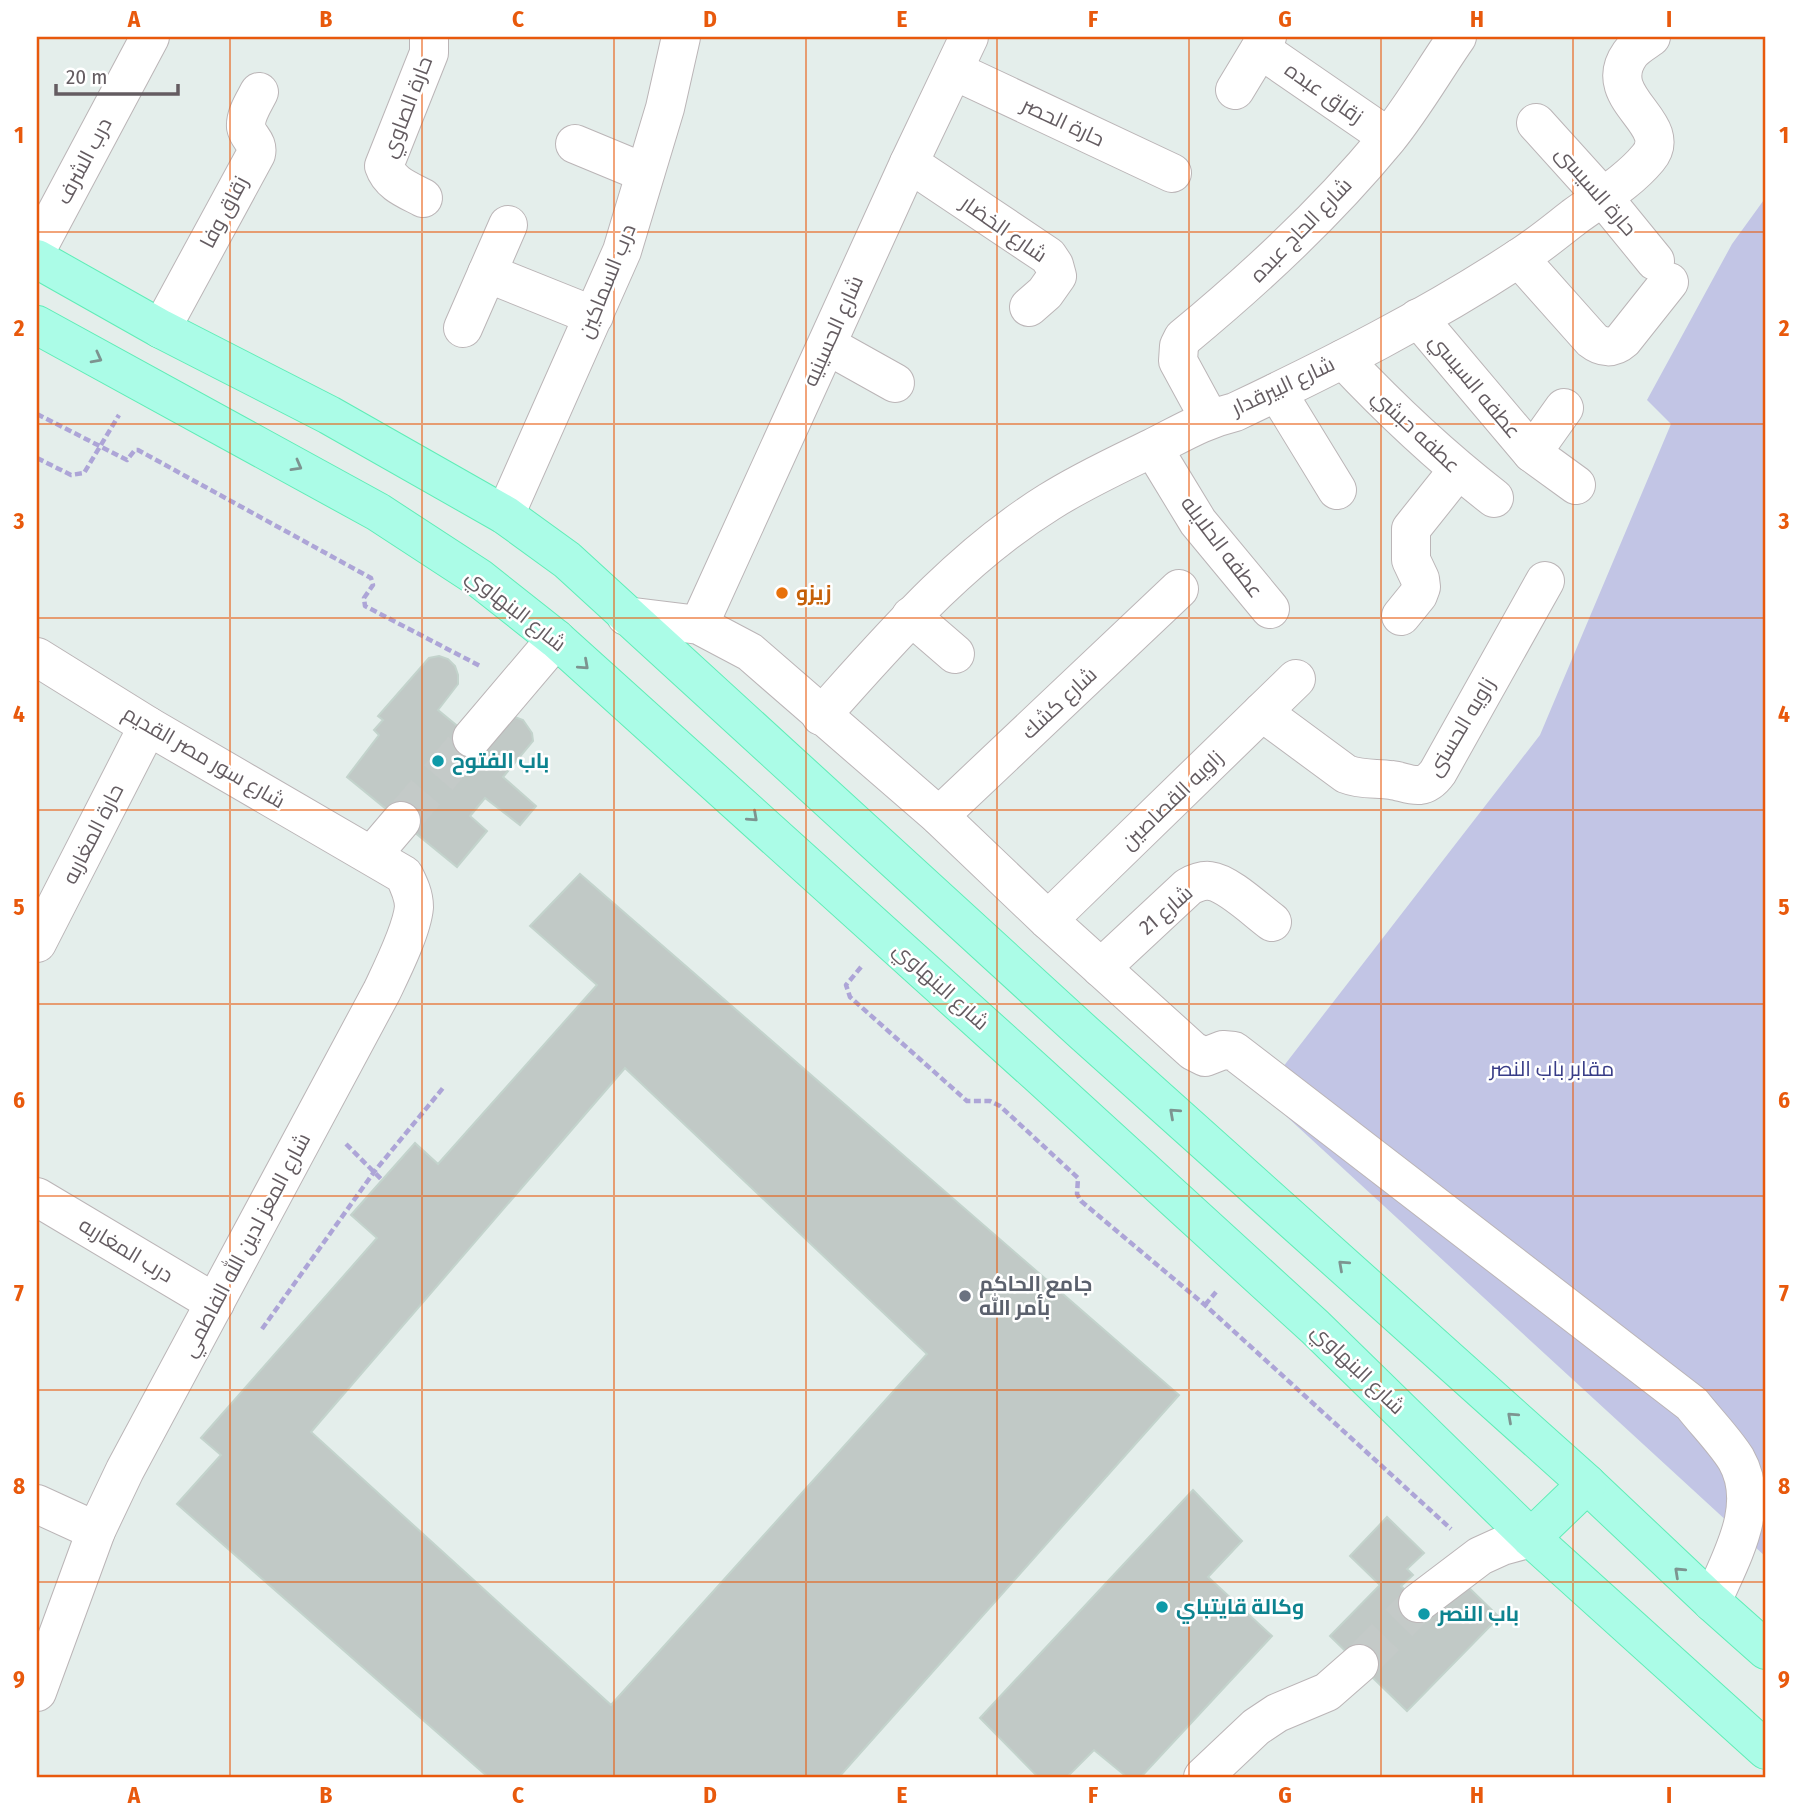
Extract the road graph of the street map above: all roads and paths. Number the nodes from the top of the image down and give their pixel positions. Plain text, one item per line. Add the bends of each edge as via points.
1 (150, 37) edge
2 (429, 37) edge
3 (681, 37) edge
4 (1457, 37) edge
5 (1651, 37) edge
6 (1264, 43) edge
7 (962, 54) edge
8 (1235, 90) dead end
9 (259, 92) dead end
10 (1536, 123) dead end
11 (1388, 137) junction
12 (575, 144) dead end
13 (909, 163) junction
14 (645, 173) junction
15 (1172, 173) dead end
16 (1602, 196) junction
17 (423, 198) dead end
18 (508, 225) dead end
19 (37, 249) edge
20 (1520, 258) junction
21 (37, 259) edge
22 (487, 273) junction
23 (1029, 307) dead end
24 (594, 316) junction
25 (1418, 318) junction
26 (37, 325) edge
27 (463, 328) dead end
28 (161, 329) junction
29 (827, 345) junction
30 (1343, 359) junction
31 (895, 383) dead end
32 (1277, 392) junction
33 (1563, 408) dead end
34 (37, 414) edge
35 (1209, 418) junction
36 (117, 419) dead end
37 (100, 448) junction
38 (1153, 448) junction
39 (1532, 453) junction
40 (37, 458) edge
41 (1458, 470) junction
42 (1576, 485) dead end
43 (1337, 490) dead end
44 (1494, 498) dead end
45 (505, 515) junction
46 (1545, 581) dead end
47 (1179, 589) dead end
48 (1270, 609) dead end
49 (1401, 616) dead end
50 (626, 617) junction
51 (911, 617) junction
52 (699, 625) junction
53 (556, 639) junction
54 (955, 654) dead end
55 (37, 657) edge
56 (1296, 679) dead end
57 (517, 685) junction
58 (1262, 712) junction
59 (821, 716) junction
60 (148, 726) junction
61 (472, 738) tunnel mouth
62 (939, 816) junction
63 (401, 821) tunnel mouth
64 (372, 855) junction
65 (1048, 920) junction
66 (1272, 922) dead end
67 (886, 936) junction
68 (37, 943) edge
69 (1101, 968) junction
70 (443, 1088) dead end
71 (360, 1159) dead end
72 (374, 1172) junction
73 (382, 1180) dead end
74 (37, 1198) edge
75 (215, 1303) junction
76 (262, 1329) dead end
77 (1756, 1473) edge
78 (1587, 1484) junction
79 (37, 1504) edge
80 (96, 1531) junction
81 (1531, 1538) junction
82 (1480, 1556) junction
83 (1712, 1602) junction
84 (1418, 1603) tunnel mouth
85 (50, 1617) edge
86 (1766, 1650) edge
87 (1359, 1664) tunnel mouth
88 (37, 1692) edge
89 (1766, 1751) edge
90 (1203, 1777) edge

1 - 19 street, درب الشرف
2 - 17 street, حارة الصاوي via 429,53 384,166 393,181
3 - 14 street, درب السماكين
4 - 11 street, شارع الحاج عبده
5 - 16 street, شارع البيرقدار via 1631,52 1623,80 1626,94 1655,135 1654,146 1625,182
6 - 8 street
6 - 11 street, زقاق عبده
7 - 13 street, شارع الحسينيه
7 - 15 street, حارة الحصر
9 - 28 street, زقاق وفا via 246,127 256,154
10 - 16 street, حارة السيسى
11 - 35 street, شارع الحاج عبده via 1321,215 1183,338 1178,361
12 - 14 street
13 - 23 street, شارع الخضار via 1048,256 1056,276
13 - 29 street, شارع الحسينيه
14 - 24 street, درب السماكين via 622,251
16 - 20 street, شارع البيرقدار
16 - 20 street, حارة السيسى via 1662,271 1618,344 1604,346 1592,340
18 - 22 street
20 - 25 street, شارع البيرقدار
21 - 28 main road
22 - 24 street
22 - 27 street
24 - 45 street, درب السماكين
25 - 30 street, شارع البيرقدار
25 - 39 street, عطفه السيسي
26 -> 53 main road, شارع البنهاوي via 378,512 479,578
28 - 45 main road via 329,415
29 - 31 street
29 - 52 street, شارع الحسينيه
30 - 32 street, شارع البيرقدار
30 - 41 street, عطفه حبشي
32 - 35 street, شارع البيرقدار
32 - 43 street
33 - 39 street, عطفه السيسي
34 - 37 path
35 - 38 street, شارع البيرقدار
36 - 37 path
37 - 40 path via 80,475
37 - 57 path via 127,460 138,450 371,578 365,606
38 - 48 street, عطفه الحلايله via 1198,522
38 - 51 street, شارع البيرقدار via 1099,473 1028,516 953,575
39 - 42 street, عطفه السيسي
41 - 44 street, عطفه حبشي
41 - 49 street via 1411,529 1411,560 1421,587
45 - 50 main road via 566,560
46 - 58 street, زاويه الحسنى via 1438,772 1423,785 1346,774
47 - 62 street, شارع كشك
50 - 52 street
78 -> 50 main road
51 - 54 street
51 - 59 street, شارع البيرقدار
52 - 59 street via 750,652
53 - 57 street
53 -> 67 main road, شارع البنهاوي
55 - 60 street, شارع سور مصر القديم
56 - 58 street, زاويه القصاصين
57 - 61 street
58 - 65 street, زاويه القصاصين
59 - 62 street
60 - 64 street, شارع سور مصر القديم
60 - 68 street, حارة المغاربه
62 - 65 street
63 - 64 street
64 - 75 street, شارع المعز لدين الله الفاطمي via 404,875 414,906 410,922 382,991
65 - 69 street
66 - 69 street, شارع 21 via 1223,885 1199,881
67 - 81 main road, شارع البنهاوي via 1315,1327
67 - 82 path via 846,985 850,997 967,1101 1000,1106 1078,1178 1081,1201 1205,1305
69 - 77 street via 1199,1055 1205,1058 1229,1049 1239,1054 1692,1404 1736,1459
70 - 72 path
71 - 72 path
72 - 73 path
72 - 76 path
74 - 75 street, درب المغاربه
75 - 80 street, شارع المعز لدين الله الفاطمي
77 - 83 street via 1743,1528
78 - 81 main road
83 -> 78 main road
79 - 80 street
80 - 85 street, شارع المعز لدين الله الفاطمي
81 - 82 street
81 - 89 main road, شارع البنهاوي
82 - 84 street
83 - 86 main road
85 - 88 street, شارع المعز لدين الله الفاطمي
87 - 90 street via 1327,1692 1256,1727

